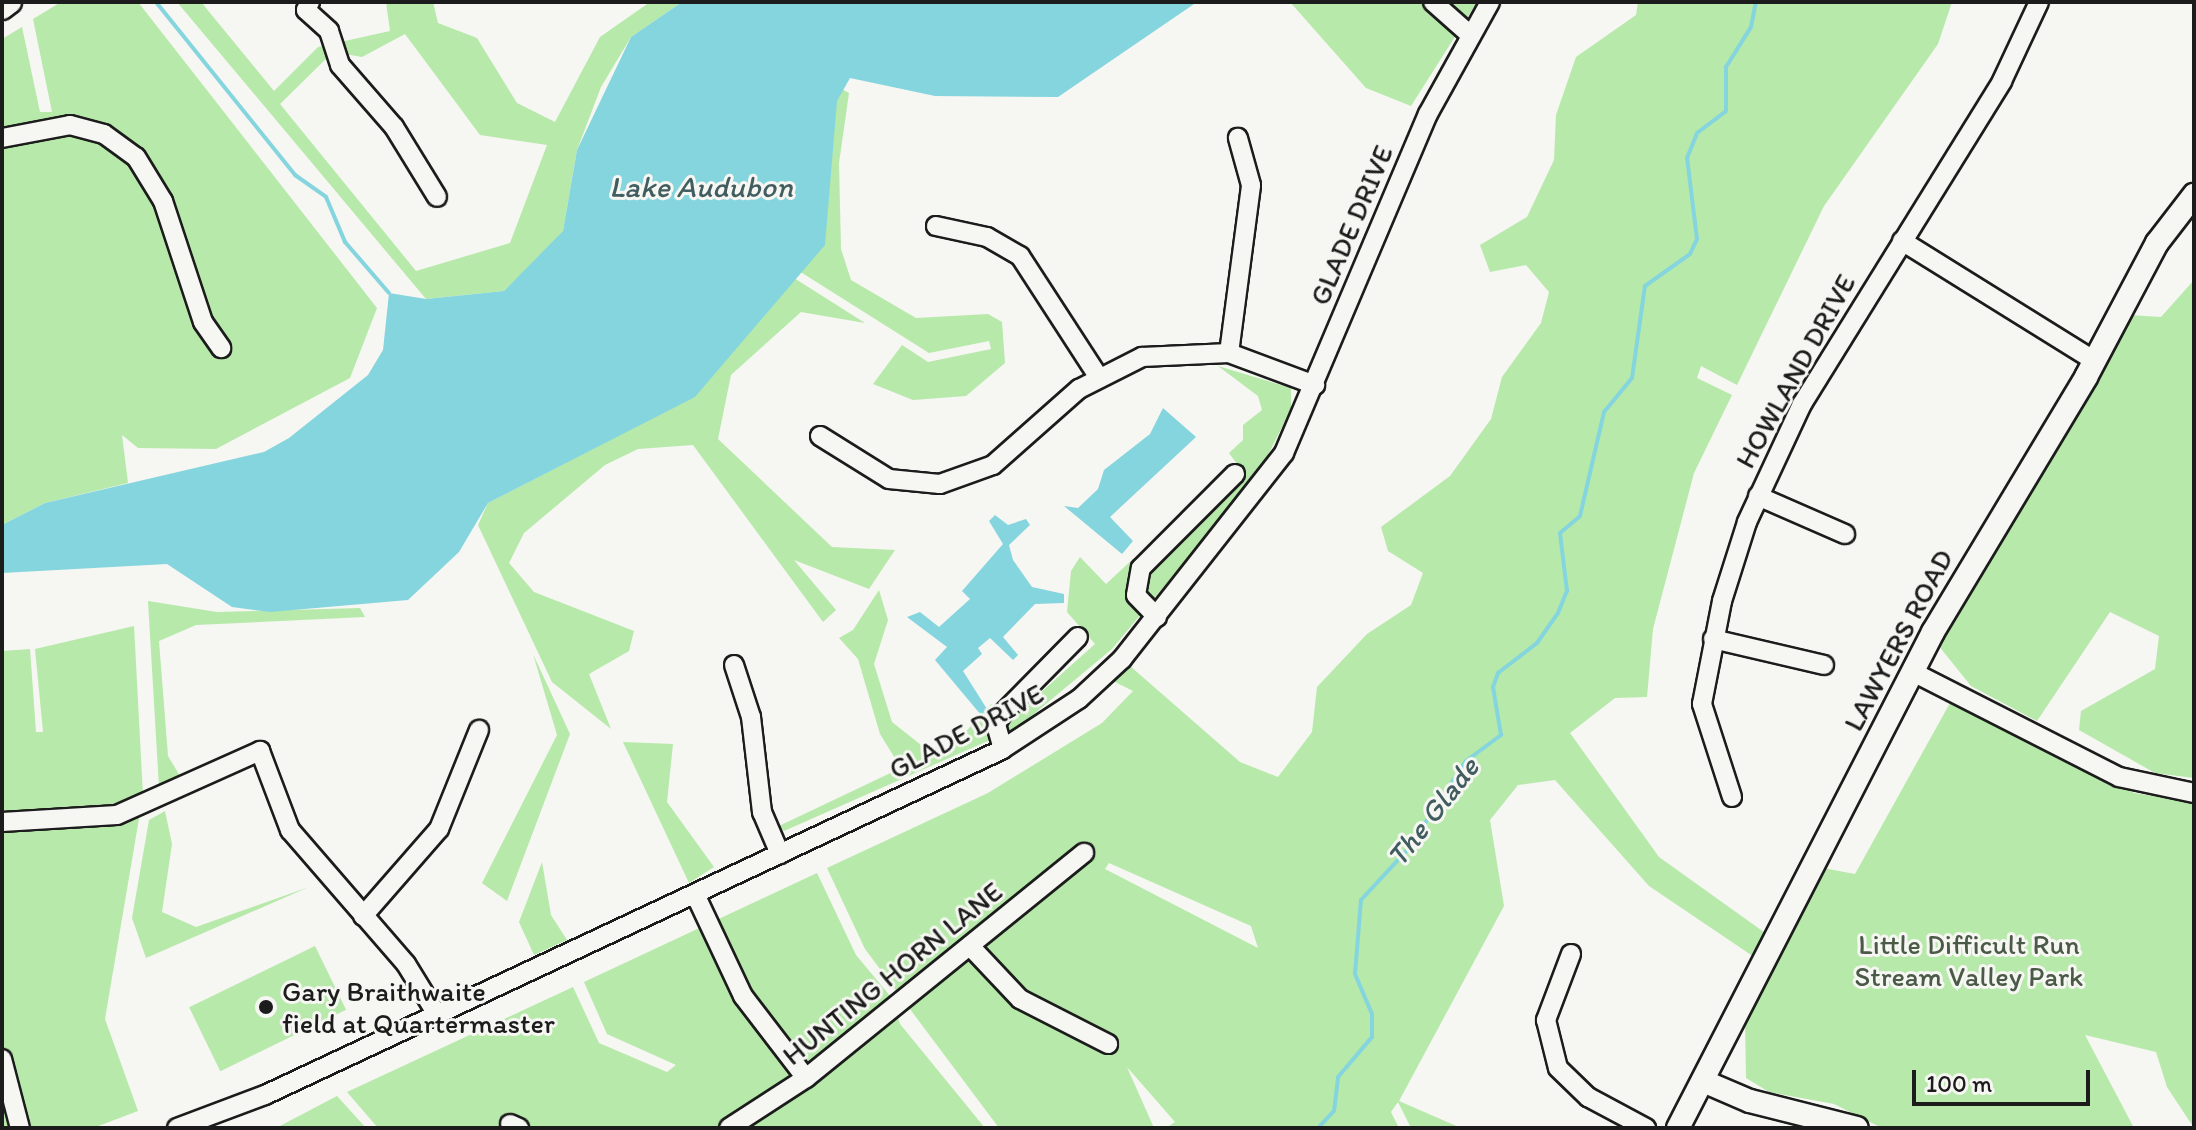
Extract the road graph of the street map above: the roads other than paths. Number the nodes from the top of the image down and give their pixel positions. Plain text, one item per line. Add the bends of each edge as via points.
1 (10, 2) edge
2 (1433, 2) edge
3 (1490, 2) edge
4 (2039, 2) edge
5 (304, 5) edge
6 (2, 8) edge
7 (1469, 34) junction
8 (2, 138) edge
9 (1238, 138) dead end
10 (2194, 195) edge
11 (437, 197) dead end
12 (936, 226) dead end
13 (1902, 241) junction
14 (221, 348) dead end
15 (1229, 353) junction
16 (2095, 361) junction
17 (1098, 376) junction
18 (1315, 385) junction
19 (820, 436) dead end
20 (1235, 474) dead end
21 (1758, 496) junction
22 (1845, 534) dead end
23 (1157, 617) junction
24 (1078, 637) dead end
25 (1713, 639) junction
26 (734, 665) dead end
27 (1824, 665) dead end
28 (1913, 672) junction
29 (479, 730) dead end
30 (1003, 749) junction
31 (2194, 793) edge
32 (1732, 797) dead end
33 (2, 822) edge
34 (1084, 853) dead end
35 (780, 854) junction
36 (695, 894) junction
37 (363, 916) junction
38 (970, 946) junction
39 (1571, 954) dead end
40 (438, 1016) junction
41 (1108, 1044) dead end
42 (2, 1059) edge
43 (806, 1078) junction
44 (1703, 1081) junction
45 (20, 1128) edge
46 (177, 1128) edge
47 (729, 1128) edge
48 (1646, 1128) edge
49 (1678, 1128) edge
50 (1857, 1128) edge

1 - 6 main road
2 - 7 street
3 - 7 street, GLADE DRIVE
4 - 13 street, HOWLAND DRIVE via 2003,79
5 - 11 street via 324,23 340,65 394,127
7 - 18 street, GLADE DRIVE via 1428,114
8 - 14 street via 70,125 104,134 136,157 163,201 203,322
9 - 15 street via 1251,185
10 - 16 main road, LAWYERS ROAD via 2157,243
12 - 17 street via 987,237 1020,256
13 - 16 street
13 - 21 street, HOWLAND DRIVE via 1802,404
15 - 17 street via 1166,352
15 - 18 street
16 - 28 main road, LAWYERS ROAD
17 - 19 street via 1000,459 958,481 889,479
18 - 23 street, GLADE DRIVE via 1272,472
20 - 23 street via 1141,568 1136,595
21 - 22 street
21 - 25 street, HOWLAND DRIVE
23 - 30 street, GLADE DRIVE via 1088,692
24 - 30 street via 1002,714 996,724
25 - 27 street
25 - 32 street, HOWLAND DRIVE via 1702,704
26 - 35 street via 751,717 759,802
28 - 31 street via 2119,777
28 - 44 main road, LAWYERS ROAD
29 - 37 street via 439,829
30 - 35 street, GLADE DRIVE
33 - 37 street via 128,812 260,751 290,830
34 - 38 street, HUNTING HORN LANE
35 - 36 street, GLADE DRIVE
36 - 40 street, GLADE DRIVE
36 - 43 street via 743,996
37 - 40 street via 406,964
38 - 41 street via 1020,999
38 - 43 street, HUNTING HORN LANE
39 - 48 street via 1546,1020 1558,1068 1574,1087
40 - 46 street, GLADE DRIVE
42 - 45 street
43 - 47 street, HUNTING HORN LANE
44 - 49 main road, LAWYERS ROAD
44 - 50 main road via 1750,1101

